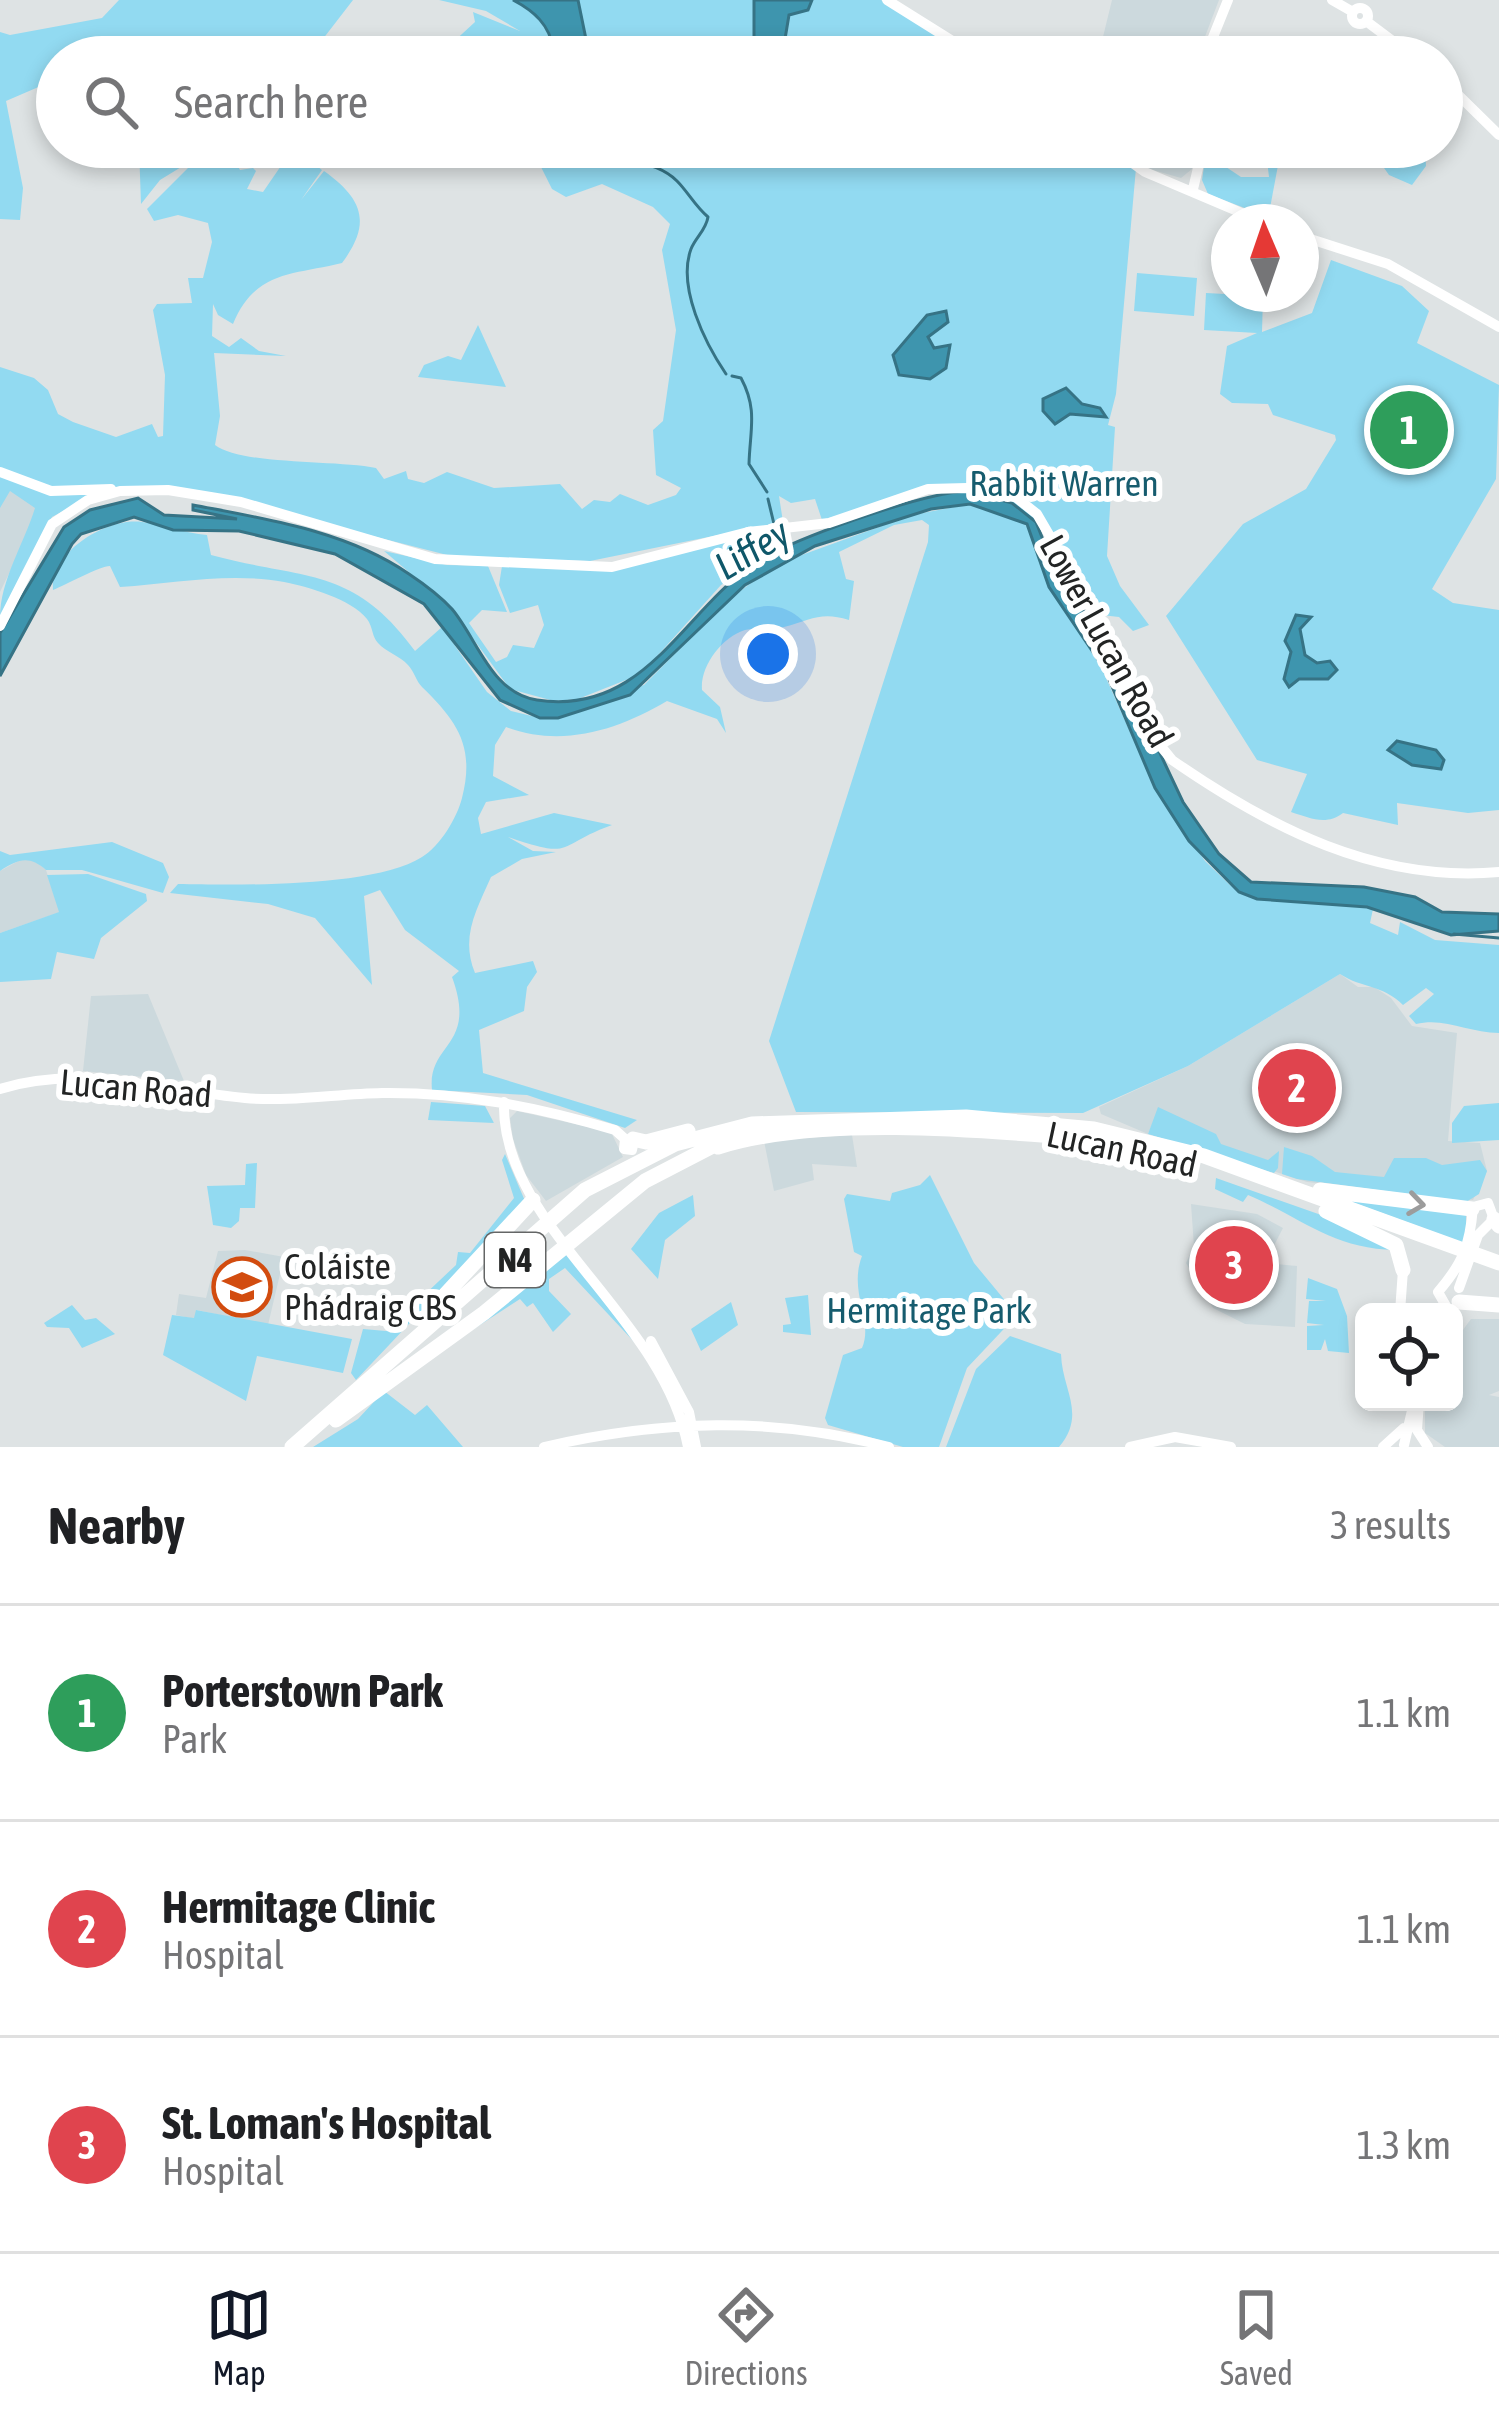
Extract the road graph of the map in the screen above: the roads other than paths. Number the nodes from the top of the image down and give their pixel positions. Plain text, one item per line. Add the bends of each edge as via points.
1 (887, 0) edge
2 (1228, 0) edge
3 (1332, 0) edge
4 (1376, 0) edge
5 (1362, 15) junction
6 (945, 36) edge
7 (1213, 36) edge
8 (1388, 36) edge
9 (1463, 99) edge
10 (1499, 134) edge
11 (1139, 168) edge
12 (1198, 168) edge
13 (1193, 189) junction
14 (1225, 204) edge
15 (1319, 242) edge
16 (1499, 327) edge
17 (0, 472) edge
18 (120, 491) junction
19 (0, 626) edge
20 (1499, 872) edge
21 (4, 1087) edge
22 (476, 1098) junction
23 (504, 1102) junction
24 (536, 1107) junction
25 (504, 1120) junction
26 (765, 1122) junction
27 (728, 1138) junction
28 (629, 1139) joint
29 (1103, 1139) junction
30 (507, 1140) junction
31 (655, 1174) junction
32 (1259, 1175) junction
33 (537, 1205) junction
34 (1472, 1209) junction
35 (1326, 1211) junction
36 (1497, 1222) edge
37 (570, 1246) junction
38 (1457, 1253) junction
39 (1478, 1260) junction
40 (1499, 1263) edge
41 (1403, 1270) joint
42 (1499, 1273) edge
43 (1445, 1284) junction
44 (1401, 1303) edge
45 (1450, 1303) edge
46 (1452, 1303) edge
47 (1452, 1303) edge
48 (344, 1400) junction
49 (1410, 1411) edge
50 (1414, 1411) edge
51 (686, 1419) junction
52 (329, 1425) junction
53 (1406, 1425) junction
54 (1384, 1445) edge
55 (1406, 1446) edge
56 (292, 1447) edge
57 (304, 1447) edge
58 (544, 1447) edge
59 (692, 1447) edge
60 (889, 1447) edge
61 (1130, 1447) edge
62 (1231, 1447) edge
63 (1428, 1447) edge

1 - 6 street
2 - 7 street
3 - 5 street
4 - 5 street
5 - 8 street
9 - 10 street
11 - 13 street
12 - 13 street
13 - 14 street
15 - 16 street via 1388,264
17 - 18 street via 51,491
18 - 19 street, Lower Lucan Road via 52,524
18 - 20 street, Lower Lucan Road via 241,502 435,559 600,567 763,529 829,523 928,489 1013,495 1037,514 1172,760 1304,839 1436,876
21 - 22 street, Lucan Road via 82,1078 260,1099
22 - 23 street, Lucan Road
22 - 24 street
22 - 30 street via 495,1109
23 - 24 street, Lucan Road
23 - 25 street
24 - 25 street via 513,1109
24 - 28 street, Lucan Road
25 - 30 street
26 - 28 highway, N4
26 - 32 highway, Lucan Road / N4 via 1058,1123 1150,1140
26 - 48 highway, N4 via 675,1144 586,1190
27 - 29 highway, Lucan Road / N4 via 959,1125
27 - 31 highway
27 - 52 highway, N4 via 664,1158 596,1195
29 - 31 highway via 964,1129 780,1133 721,1146
29 - 35 highway, Lucan Road / N4 via 1180,1157
30 - 33 street
31 - 37 highway
32 -> 34 highway via 1351,1196
32 - 38 highway, Lucan Road / N4
33 - 37 street
33 - 48 highway
34 - 36 street via 1488,1203
34 - 43 street via 1470,1243
35 - 38 highway, Lucan Road / N4
35 - 41 highway via 1396,1245
36 - 46 street via 1478,1235
37 - 51 street via 652,1353
37 - 52 highway
38 - 39 highway, Lucan Road / N4
39 - 40 highway, Lucan Road / N4
39 - 42 highway, Lucan Road / N4
41 - 44 street
43 - 45 street via 1438,1295
43 - 47 street
48 - 56 highway, N4
49 - 53 street
50 - 63 street
51 - 58 street
51 - 59 street
51 - 60 street via 791,1426
52 - 57 highway, N4
53 - 54 street
53 - 55 street
54 - 55 street
61 - 62 street via 1175,1437

